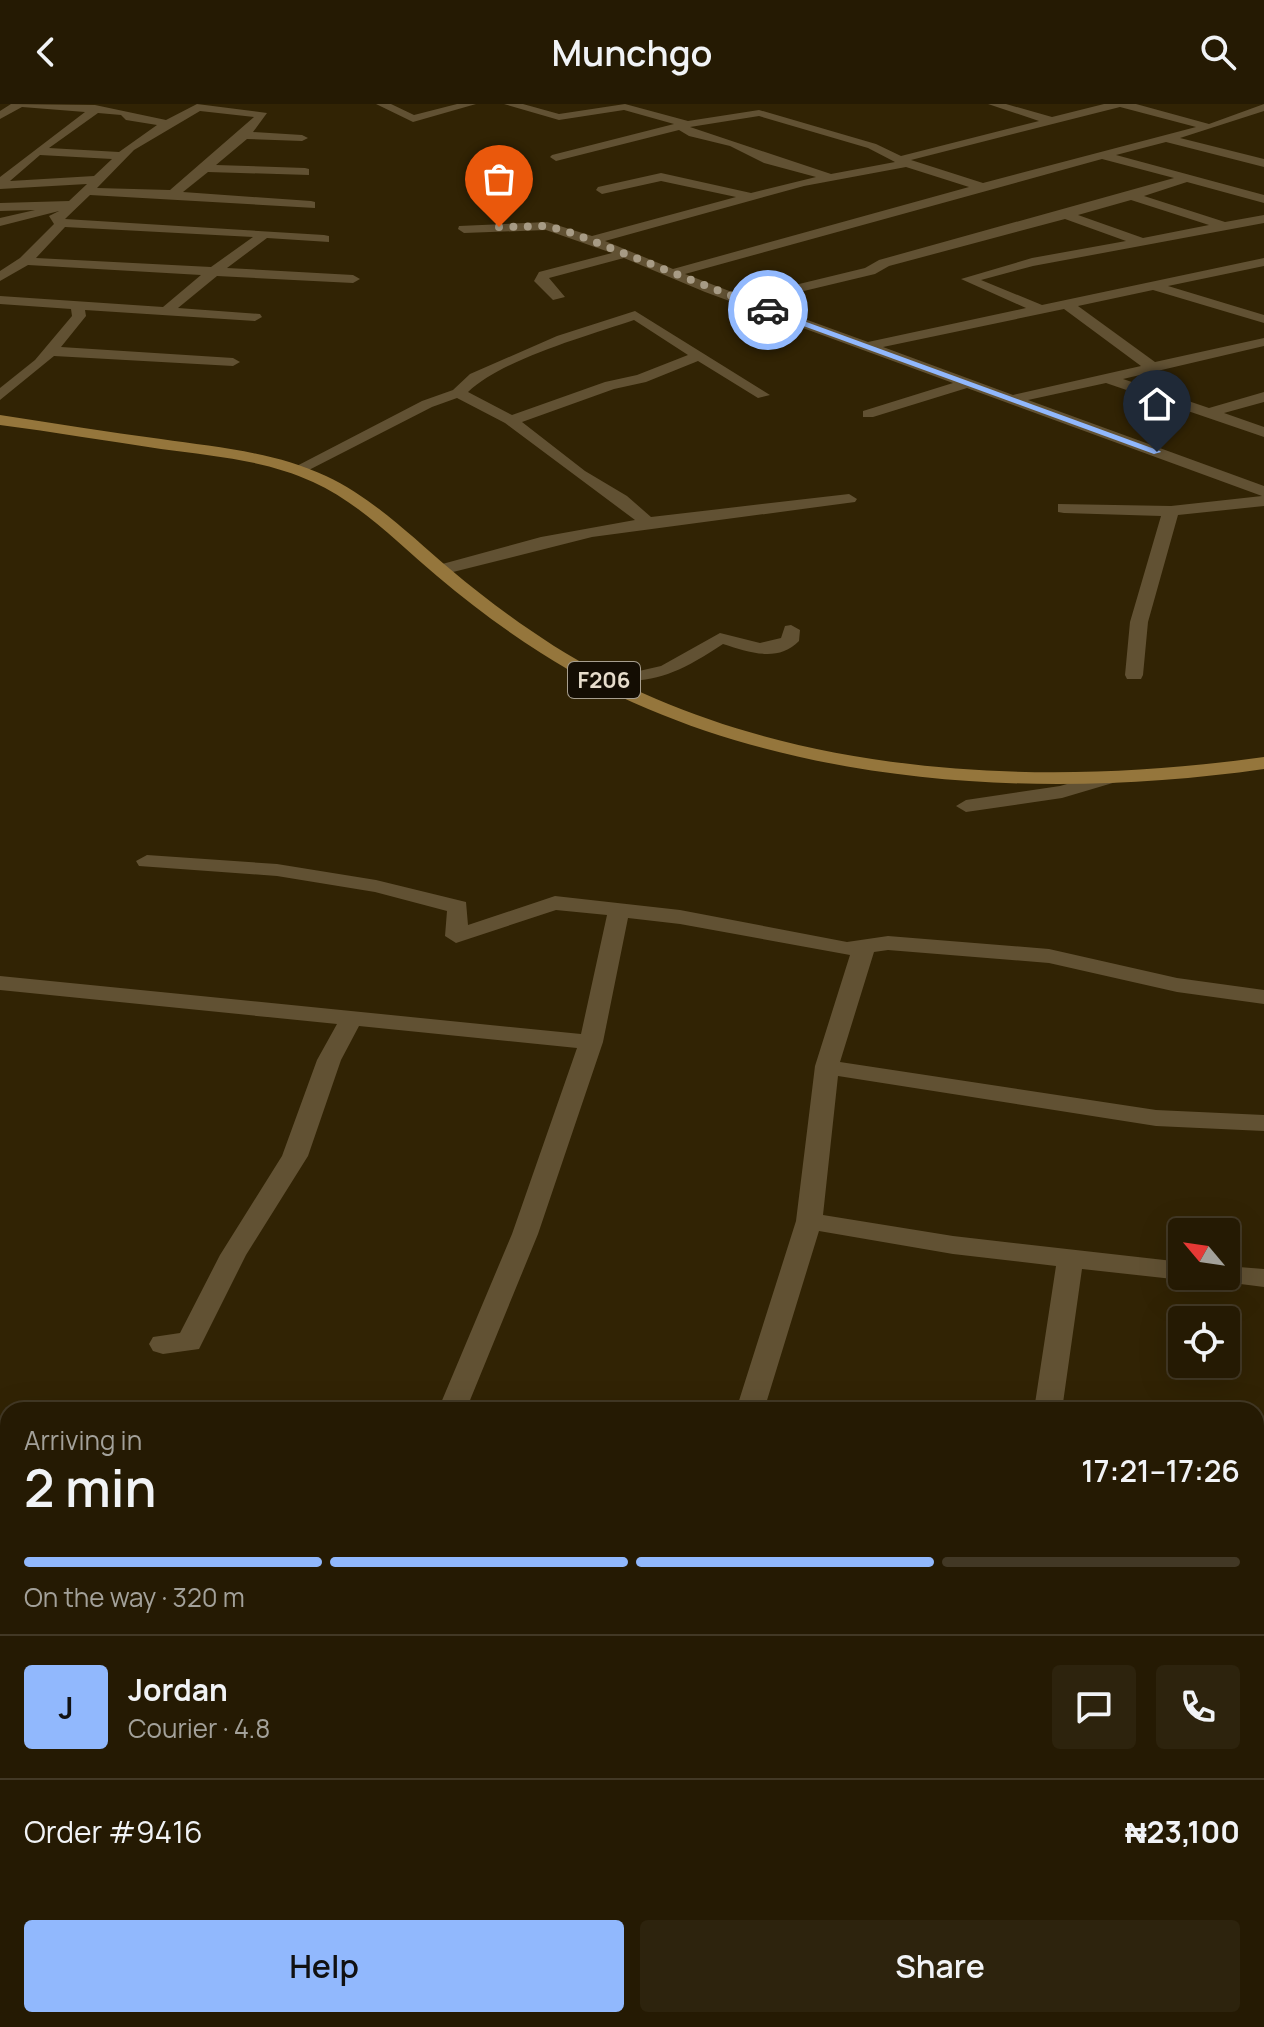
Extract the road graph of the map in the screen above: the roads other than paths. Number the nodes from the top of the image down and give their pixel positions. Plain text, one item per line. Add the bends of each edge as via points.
1 (18, 104) edge
2 (82, 104) edge
3 (183, 104) edge
4 (248, 104) edge
5 (382, 104) edge
6 (470, 104) edge
7 (510, 104) edge
8 (994, 104) edge
9 (1117, 104) edge
10 (1123, 104) edge
11 (624, 106) edge
12 (1258, 106) edge
13 (198, 107) junction
14 (96, 110) junction
15 (234, 111) junction
16 (0, 116) edge
17 (1051, 121) junction
18 (166, 123) junction
19 (684, 125) junction
20 (1207, 127) junction
21 (244, 135) junction
22 (302, 138) dead end
23 (1165, 138) junction
24 (1264, 150) edge
25 (38, 151) junction
26 (1101, 155) junction
27 (125, 156) junction
28 (556, 157) dead end
29 (1239, 157) junction
30 (904, 161) junction
31 (1264, 163) edge
32 (205, 168) junction
33 (305, 172) dead end
34 (832, 177) junction
35 (1184, 179) junction
36 (0, 185) edge
37 (91, 186) junction
38 (982, 187) junction
39 (602, 190) dead end
40 (171, 195) junction
41 (1132, 196) junction
42 (754, 198) junction
43 (1264, 199) edge
44 (69, 205) junction
45 (311, 205) dead end
46 (0, 207) edge
47 (1065, 215) junction
48 (1264, 219) edge
49 (0, 222) edge
50 (59, 222) junction
51 (1223, 226) junction
52 (464, 229) dead end
53 (262, 236) dead end
54 (324, 239) dead end
55 (592, 240) junction
56 (1140, 241) junction
57 (624, 254) junction
58 (0, 258) edge
59 (25, 260) junction
60 (1264, 262) edge
61 (221, 271) junction
62 (674, 273) junction
63 (0, 277) edge
64 (353, 279) dead end
65 (1157, 287) junction
66 (558, 297) dead end
67 (0, 300) edge
68 (745, 301) junction
69 (1068, 305) junction
70 (78, 308) junction
71 (1039, 309) junction
72 (168, 310) junction
73 (255, 317) dead end
74 (1264, 319) edge
75 (1264, 342) edge
76 (869, 346) junction
77 (50, 351) junction
78 (695, 357) junction
79 (233, 362) dead end
80 (1152, 367) junction
81 (1106, 378) junction
82 (968, 383) junction
83 (458, 393) junction
84 (763, 395) dead end
85 (0, 396) edge
86 (1264, 397) edge
87 (1014, 399) junction
88 (1208, 413) junction
89 (868, 414) dead end
90 (0, 420) edge
91 (510, 420) junction
92 (1264, 432) edge
93 (297, 470) junction
94 (1264, 492) edge
95 (849, 499) dead end
96 (1264, 501) edge
97 (1064, 508) dead end
98 (1171, 511) junction
99 (649, 524) junction
100 (441, 570) junction
101 (791, 630) dead end
102 (578, 668) junction
103 (1134, 675) dead end
104 (1264, 763) edge
105 (1109, 778) junction
106 (966, 806) dead end
107 (147, 861) dead end
108 (619, 909) junction
109 (864, 947) junction
110 (0, 983) edge
111 (1264, 997) edge
112 (352, 1018) junction
113 (591, 1042) junction
114 (827, 1066) junction
115 (1264, 1123) edge
116 (809, 1221) junction
117 (1070, 1260) junction
118 (1168, 1270) edge
119 (1240, 1276) edge
120 (1264, 1278) edge
121 (163, 1344) dead end
122 (455, 1402) edge
123 (752, 1402) edge
124 (1049, 1402) edge

1 - 14 street
1 - 16 street
2 - 14 street
3 - 13 street
4 - 15 street
5 - 6 street via 413,119
7 - 11 street via 559,117
8 - 17 street
9 - 17 street
10 - 20 street
11 - 19 street
12 - 20 street
13 - 15 street
13 - 18 street
14 - 18 street
14 - 25 street
15 - 21 street via 263,115
17 - 30 street
18 - 27 street
19 - 28 street
19 - 30 street via 763,113
19 - 34 street via 701,137
20 - 23 street
21 - 22 street
21 - 32 street
23 - 26 street
23 - 29 street
24 - 29 street
25 - 27 street
25 - 36 street
26 - 35 street
26 - 38 street
27 - 37 street
29 - 31 street
30 - 34 street
30 - 38 street
32 - 33 street
32 - 40 street
34 - 42 street
35 - 41 street
35 - 43 street
36 - 37 street
37 - 40 street
37 - 44 street
37 - 50 street
38 - 62 street
39 - 42 street via 661,177
40 - 45 street
41 - 47 street
41 - 51 street
42 - 55 street
44 - 46 street
44 - 49 street
44 - 50 street via 54,216
47 - 56 street
47 - 68 street
48 - 51 street
50 - 54 street
50 - 59 street
51 - 56 street
52 - 55 street via 547,226
53 - 61 street
55 - 57 street
56 - 71 street via 968,279
57 - 62 street
57 - 66 street via 544,275 541,281
58 - 59 street
59 - 61 street
59 - 63 street
60 - 65 street
61 - 64 street
61 - 72 street via 198,281
62 - 68 street
65 - 69 street
65 - 74 street
67 - 70 street
68 - 76 street
69 - 71 street
69 - 80 street
70 - 72 street
70 - 77 street via 79,316
71 - 76 street
72 - 73 street
75 - 80 street
76 - 82 street
77 - 79 street
77 - 85 street
78 - 83 street via 672,336 635,315 475,377
78 - 84 street
78 - 91 street
80 - 81 street
81 - 87 street
81 - 88 street
82 - 87 street
82 - 89 street
83 - 91 street
83 - 93 street
86 - 88 street
87 - 94 street
88 - 92 street
90 - 93 main road, F206 via 208,450
91 - 99 street
93 - 100 main road, F206 via 369,510
95 - 99 street
96 - 98 street
97 - 98 street
98 - 103 street via 1139,622
99 - 100 street via 538,541
100 - 102 main road, F206
101 - 102 street via 790,641 772,649 720,638 652,679
102 - 105 main road, F206 via 699,723 809,752 921,770 1036,780
104 - 105 main road, F206
105 - 106 street via 1062,792
107 - 108 street via 277,870 376,886 458,907 456,936 555,903
108 - 109 street via 847,949
108 - 113 street
109 - 111 street via 888,943 1049,956 1177,985
109 - 114 street
110 - 112 street
112 - 113 street
112 - 121 street via 329,1060 295,1156 233,1255 189,1342
113 - 122 street via 525,1234
114 - 115 street via 1156,1118
114 - 116 street
116 - 117 street
116 - 123 street
117 - 118 street
117 - 124 street
119 - 120 street

